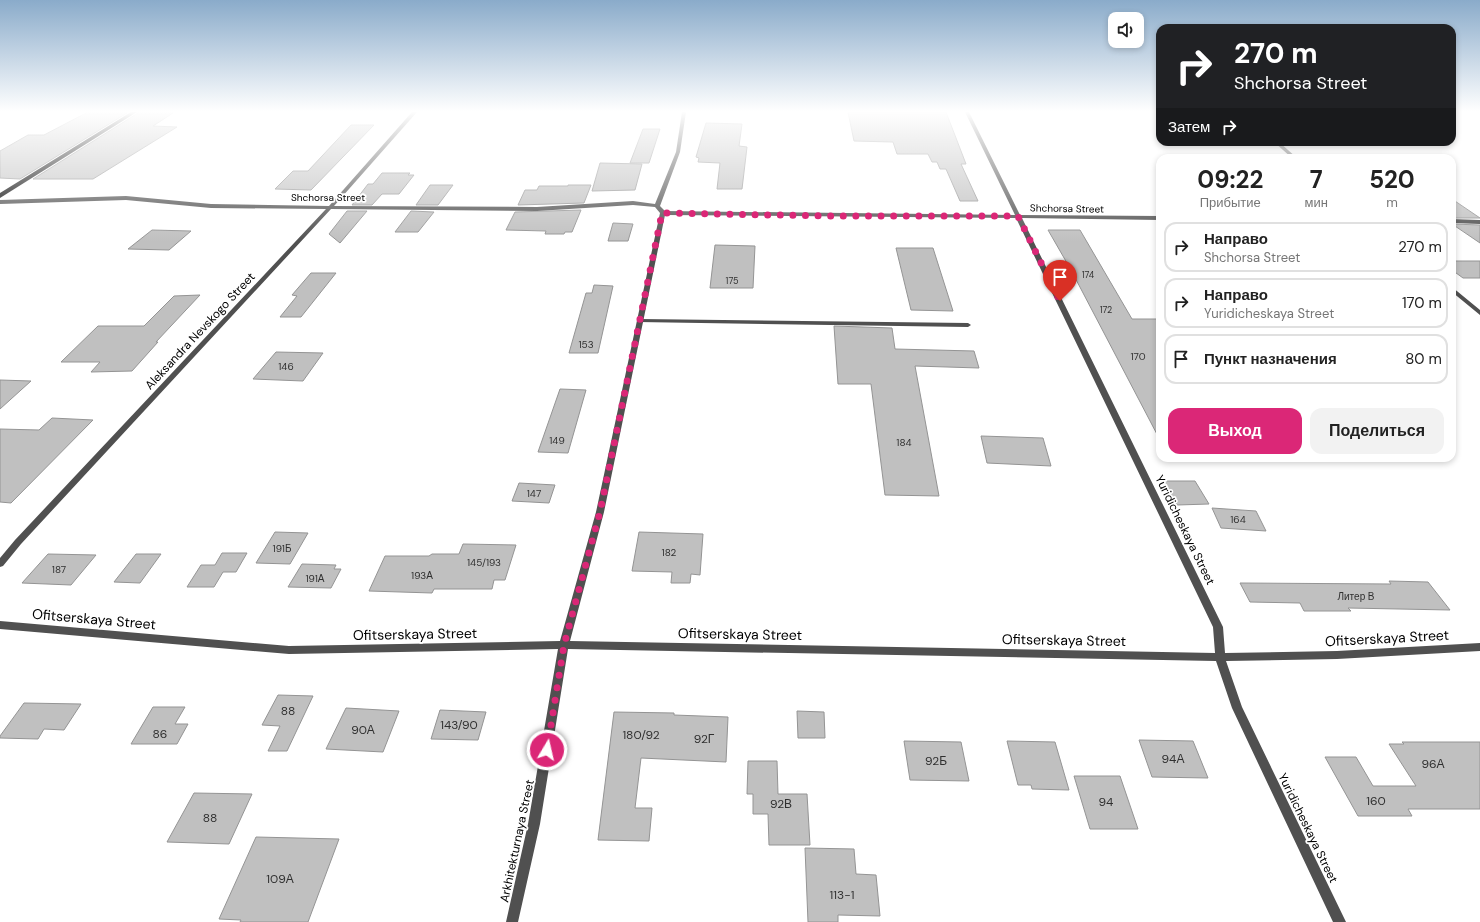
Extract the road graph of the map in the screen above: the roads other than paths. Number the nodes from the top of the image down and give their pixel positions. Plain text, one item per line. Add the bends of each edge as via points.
1 (66, 155) edge
2 (377, 155) edge
3 (677, 155) edge
4 (988, 155) edge
5 (0, 196) edge
6 (0, 202) edge
7 (331, 206) junction
8 (657, 206) junction
9 (662, 213) junction
10 (1018, 216) junction
11 (1156, 218) edge
12 (1456, 221) edge
13 (1480, 222) edge
14 (1456, 292) edge
15 (1480, 313) edge
16 (640, 321) junction
17 (968, 325) dead end
18 (0, 564) edge
19 (0, 625) edge
20 (564, 645) junction
21 (1480, 647) edge
22 (1220, 657) junction
23 (512, 922) edge
24 (1340, 922) edge

1 - 5 main road
2 - 7 street, Aleksandra Nevskogo Street
3 - 8 street
4 - 10 street, Yuridicheskaya Street
6 - 7 street, Shchorsa Street via 126,198 211,206
7 - 8 street, Shchorsa Street via 536,209 632,203
7 - 18 street, Aleksandra Nevskogo Street
8 - 9 street
9 - 10 street, Shchorsa Street
9 - 16 street, Arkhitekturnaya Street
10 - 11 street, Shchorsa Street
10 - 22 street, Yuridicheskaya Street via 1218,627
12 - 13 street
14 - 15 street
16 - 17 street
16 - 20 street, Arkhitekturnaya Street via 600,512
19 - 20 street, Ofitserskaya Street via 289,650
20 - 22 street, Ofitserskaya Street
20 - 23 street, Arkhitekturnaya Street via 534,824
21 - 22 street, Ofitserskaya Street via 1337,655
22 - 24 street, Yuridicheskaya Street via 1237,708

